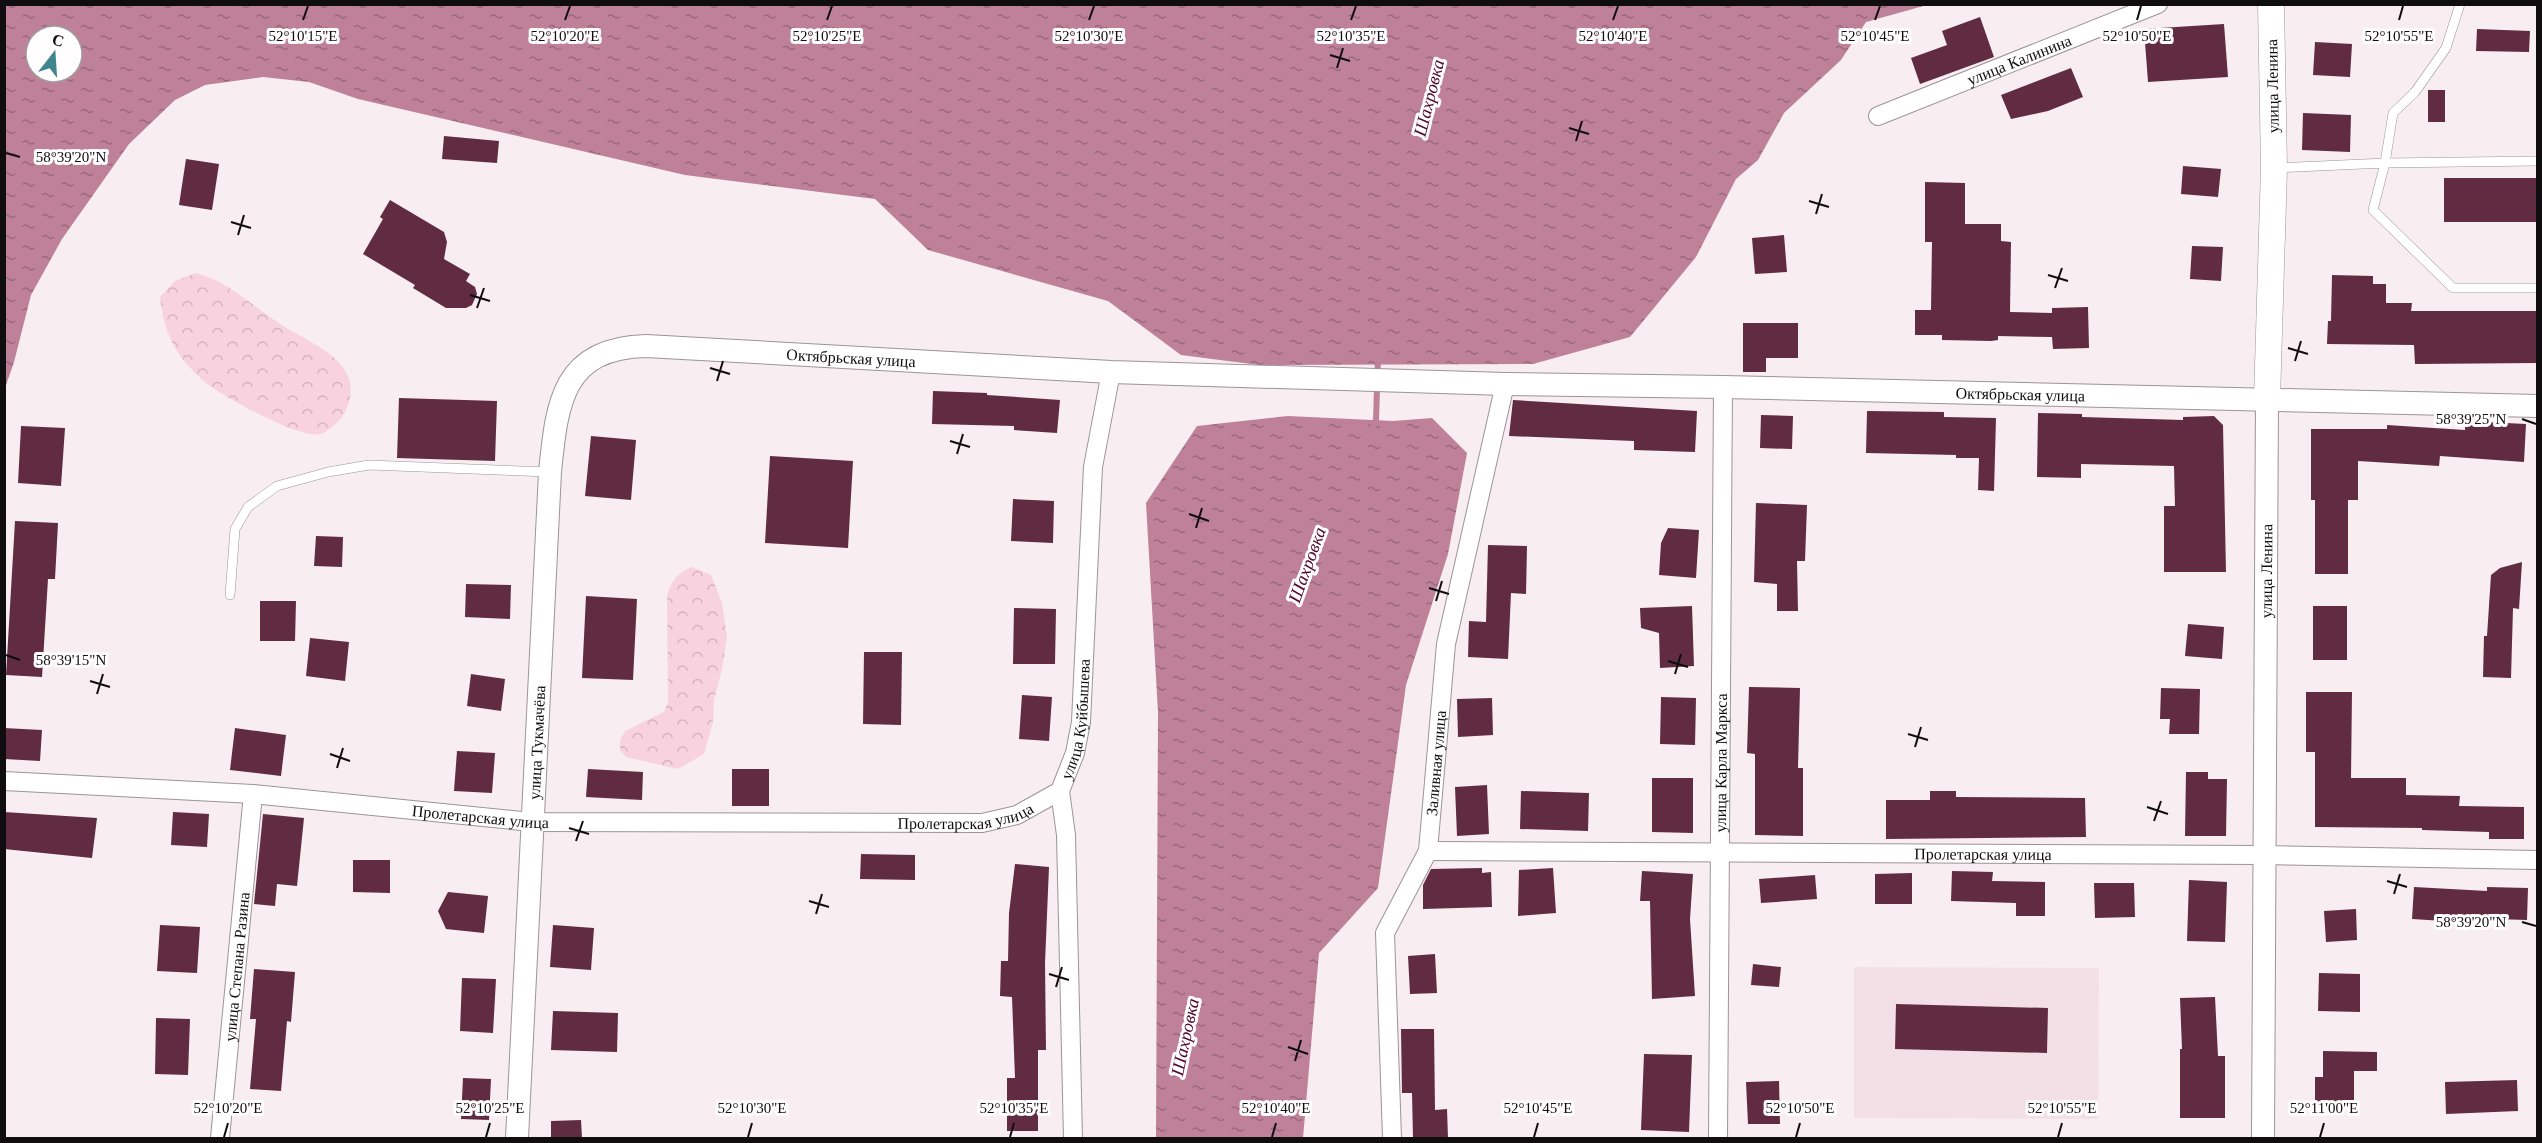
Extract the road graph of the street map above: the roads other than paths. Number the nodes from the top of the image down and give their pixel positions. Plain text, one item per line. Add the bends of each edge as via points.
1 (2158, 4) edge
2 (2271, 4) edge
3 (2460, 4) edge
4 (1878, 116) dead end
5 (2538, 161) edge
6 (2385, 163) junction
7 (2274, 168) junction
8 (2538, 288) edge
9 (593, 359) joint
10 (1111, 372) junction
11 (1505, 384) junction
12 (1723, 387) junction
13 (2267, 399) junction
14 (2538, 406) edge
15 (550, 472) junction
16 (230, 595) dead end
17 (4, 781) edge
18 (1060, 791) junction
19 (253, 794) junction
20 (532, 822) junction
21 (1428, 850) junction
22 (1719, 853) junction
23 (2265, 855) junction
24 (2538, 860) edge
25 (220, 1138) edge
26 (517, 1138) edge
27 (1073, 1138) edge
28 (1392, 1138) edge
29 (1718, 1138) edge
30 (2263, 1138) edge

1 - 4 street, улица Калинина
2 - 7 main road, улица Ленина
3 - 6 lane via 2446,48 2415,92 2393,112
5 - 6 lane
6 - 7 lane
6 - 8 lane via 2373,210 2453,288
7 - 13 main road, улица Ленина
9 - 10 street, Октябрьская улица via 626,346 646,346
9 - 15 street, улица Тукмачёва via 575,375 562,396 556,414
10 - 11 street, Октябрьская улица
10 - 18 street, улица Куйбышева via 1093,467 1081,722 1075,753
11 - 12 street, Октябрьская улица
11 - 21 street, Заливная улица via 1446,644
12 - 13 street, Октябрьская улица
12 - 22 street, улица Карла Маркса
13 - 14 street, Октябрьская улица
13 - 23 street, улица Ленина
15 - 16 lane via 369,465 328,471 277,486 248,507 235,529
15 - 20 street, улица Тукмачёва
17 - 19 street, Пролетарская улица
18 - 20 street, Пролетарская улица via 1017,814 981,823
18 - 27 street, улица Куйбышева via 1066,835
19 - 20 street, Пролетарская улица
19 - 25 street, улица Степана Разина
20 - 26 street, улица Тукмачёва
21 - 22 street, Пролетарская улица
21 - 28 street, Заливная улица via 1385,933
22 - 23 street, Пролетарская улица
22 - 29 street, улица Карла Маркса
23 - 24 street, Пролетарская улица
23 - 30 street, улица Ленина

